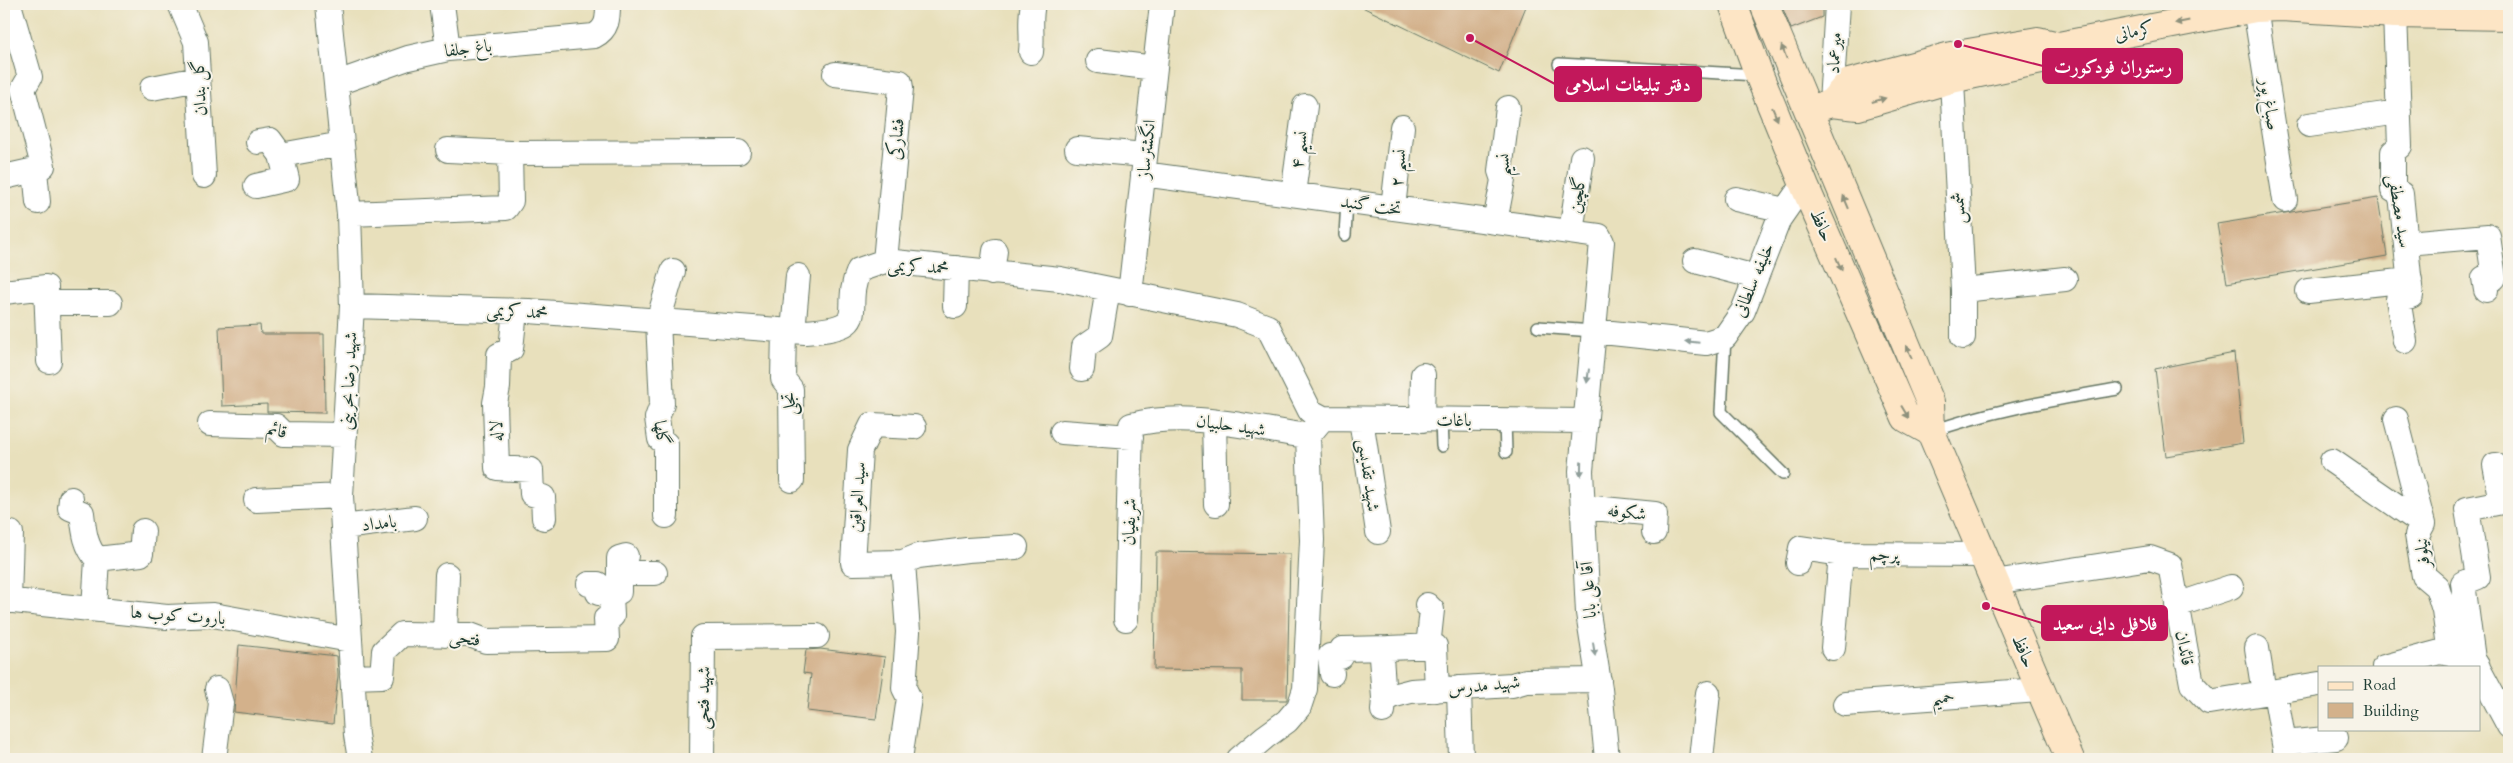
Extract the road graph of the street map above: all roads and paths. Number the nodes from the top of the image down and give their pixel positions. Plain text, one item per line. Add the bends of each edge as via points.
1 (9, 4) edge
2 (180, 4) edge
3 (328, 4) edge
4 (442, 4) edge
5 (608, 4) edge
6 (1033, 4) edge
7 (1162, 4) edge
8 (1733, 4) edge
9 (1764, 4) edge
10 (1837, 4) edge
11 (2272, 6) edge
12 (2362, 7) edge
13 (2214, 10) edge
14 (2395, 14) junction
15 (2509, 16) edge
16 (448, 49) junction
17 (1031, 52) dead end
18 (1098, 61) dead end
19 (1560, 64) dead end
20 (1155, 68) junction
21 (1951, 68) junction
22 (835, 74) dead end
23 (1759, 75) junction
24 (198, 79) junction
25 (337, 83) junction
26 (152, 88) dead end
27 (13, 91) edge
28 (1305, 106) dead end
29 (1819, 107) junction
30 (1508, 108) dead end
31 (2399, 112) junction
32 (2309, 125) dead end
33 (1402, 127) dead end
34 (258, 142) dead end
35 (342, 144) junction
36 (448, 150) dead end
37 (1077, 150) dead end
38 (738, 152) dead end
39 (510, 153) junction
40 (281, 156) junction
41 (1582, 158) dead end
42 (1144, 164) junction
43 (35, 170) junction
44 (204, 176) dead end
45 (4, 177) edge
46 (256, 186) dead end
47 (1805, 187) junction
48 (1293, 194) junction
49 (1736, 199) dead end
50 (2285, 200) dead end
51 (38, 202) dead end
52 (1347, 202) junction
53 (1393, 208) junction
54 (1785, 210) junction
55 (349, 214) junction
56 (1495, 222) junction
57 (1571, 232) junction
58 (1345, 235) dead end
59 (2406, 243) junction
60 (885, 261) junction
61 (1695, 261) dead end
62 (956, 268) junction
63 (673, 271) dead end
64 (798, 276) dead end
65 (1756, 277) junction
66 (2065, 279) dead end
67 (2410, 280) junction
68 (1963, 290) junction
69 (2486, 290) dead end
70 (1119, 291) junction
71 (2308, 291) dead end
72 (4, 292) edge
73 (48, 303) junction
74 (110, 303) dead end
75 (352, 306) junction
76 (954, 306) dead end
77 (515, 311) junction
78 (658, 321) junction
79 (1538, 327) dead end
80 (788, 330) junction
81 (1593, 331) junction
82 (1725, 337) junction
83 (1963, 337) dead end
84 (2405, 341) dead end
85 (49, 361) dead end
86 (1082, 369) dead end
87 (1423, 375) dead end
88 (2117, 389) dead end
89 (1323, 418) junction
90 (1361, 419) junction
91 (2396, 419) dead end
92 (1432, 420) junction
93 (1505, 420) junction
94 (1584, 421) junction
95 (1214, 422) junction
96 (210, 424) dead end
97 (914, 427) dead end
98 (1131, 431) junction
99 (1062, 432) dead end
100 (1931, 432) junction
101 (345, 435) junction
102 (1308, 436) junction
103 (1442, 446) dead end
104 (1506, 452) dead end
105 (2332, 461) dead end
106 (2495, 465) dead end
107 (1783, 474) dead end
108 (792, 480) dead end
109 (341, 496) junction
110 (71, 499) dead end
111 (256, 500) dead end
112 (1216, 504) dead end
113 (1583, 507) junction
114 (666, 516) dead end
115 (415, 518) dead end
116 (544, 518) dead end
117 (2422, 524) junction
118 (343, 527) junction
119 (143, 531) dead end
120 (4, 532) edge
121 (1378, 532) dead end
122 (1654, 532) dead end
123 (1016, 547) dead end
124 (1841, 554) junction
125 (1983, 555) junction
126 (97, 558) junction
127 (903, 562) junction
128 (1798, 564) dead end
129 (655, 573) dead end
130 (447, 575) dead end
131 (1994, 582) junction
132 (589, 584) dead end
133 (2231, 587) dead end
134 (611, 595) junction
135 (6, 600) edge
136 (1427, 604) dead end
137 (2177, 605) junction
138 (94, 609) junction
139 (1126, 619) dead end
140 (445, 635) junction
141 (817, 636) dead end
142 (350, 640) junction
143 (1385, 643) junction
144 (1428, 647) junction
145 (1833, 648) dead end
146 (2257, 648) dead end
147 (2470, 663) edge
148 (2388, 666) edge
149 (1332, 674) dead end
150 (352, 677) junction
151 (2480, 679) edge
152 (1598, 680) junction
153 (2318, 684) edge
154 (217, 689) dead end
155 (1448, 689) junction
156 (2040, 690) junction
157 (2269, 693) junction
158 (1708, 694) dead end
159 (1845, 704) dead end
160 (2509, 726) edge
161 (2336, 738) dead end
162 (2284, 751) edge
163 (214, 759) edge
164 (360, 759) edge
165 (702, 759) edge
166 (900, 759) edge
167 (1239, 759) edge
168 (1461, 759) edge
169 (1607, 759) edge
170 (1702, 759) edge
171 (2070, 759) edge

1 - 27 street via 30,77
2 - 24 street, گل بندان via 196,42
3 - 25 street, شهید رضا بحرینی
4 - 16 street
5 - 16 street, باغ جلفا via 608,19 603,32 594,36
6 - 17 street via 1029,22 1033,35
7 - 20 street, انگشترساز
8 - 23 street, حافظ
29 -> 9 street, حافظ
10 - 29 street, میرعماد
11 - 12 street, کرمانی
11 - 13 street, کرمانی
11 - 50 street, صباغ پور
12 - 14 street, کرمانی
13 -> 21 street, کرمانی via 2059,46 2042,60
14 - 15 street, کرمانی
14 - 31 street, سید مصطفی
16 - 25 street, باغ جلفا via 408,58
18 - 20 street
19 - 23 lane
20 - 42 street, انگشترساز
21 - 29 street, کرمانی via 1858,106
21 - 68 street, شمس
22 - 60 street, فشارکی via 900,82
23 -> 47 street, حافظ
24 - 26 street
24 - 44 street, گل بندان
25 - 35 street, شهید رضا بحرینی
27 - 43 street via 43,166
28 - 48 street, نسیم ۴
100 -> 29 street, حافظ via 1930,402
30 - 56 street, نسیم via 1500,170 1503,180
31 - 32 street
31 - 59 street, سید مصطفی via 2400,146 2393,152 2393,190 2401,194
33 - 53 street, نسیم ۲
34 - 40 street via 270,140
35 - 40 street
35 - 55 street, شهید رضا بحرینی
36 - 39 street
37 - 42 street, تخت گنبد
38 - 39 street
39 - 55 street via 511,201 506,208
40 - 46 street via 288,179
41 - 57 street, گلچین
42 - 48 street, تخت گنبد
42 - 70 street, انگشترساز
43 - 45 street
43 - 51 street
47 - 54 street, خلیفه سلطانی
47 -> 100 street, حافظ via 1906,418
48 - 52 street, تخت گنبد
49 - 54 street
52 - 53 street, تخت گنبد
52 - 58 lane
53 - 56 street, تخت گنبد
54 - 65 street, خلیفه سلطانی
55 - 75 street, شهید رضا بحرینی
56 - 57 street, تخت گنبد
57 - 81 street, تخت گنبد via 1599,236 1602,242
59 - 67 street, سید مصطفی
59 - 69 street via 2488,236 2494,278 2484,278
60 - 62 street, محمد کریمی
60 - 80 street, محمد کریمی via 858,270 854,279 853,314 846,324 834,330
61 - 65 street
62 - 70 street, محمد کریمی via 993,262
62 - 76 street
63 - 78 street
64 - 80 street, تجلی
65 - 82 street, خلیفه سلطانی via 1743,311
66 - 68 street
67 - 71 street
67 - 84 street, سید مصطفی via 2411,296 2398,299
68 - 83 street, شمس
70 - 86 street, انگشترساز via 1100,336 1084,347
70 - 89 street, محمد کریمی via 1237,315 1268,327 1310,411
72 - 73 street via 46,287
73 - 74 street via 85,313
73 - 85 street
75 - 77 street, محمد کریمی
75 - 101 street, شهید رضا بحرینی
77 - 78 street, محمد کریمی
77 - 116 street, لاله via 511,349 499,355 495,403 497,468 531,470 532,494 543,498
78 - 80 street, محمد کریمی
78 - 114 street, گلها via 662,404 657,418 660,439 666,444
79 - 81 lane
80 - 108 street, تجلی via 783,379 791,389
82 -> 81 street, خلیفه سلطانی via 1706,343
81 -> 94 street
82 - 107 lane via 1721,412
87 - 92 street
88 - 100 lane via 2005,409
89 - 90 street, باغات
89 - 102 street
90 - 92 street, باغات
90 - 121 street, شهید تقدیسی
91 - 117 street, نیلوفر
92 - 93 street, باغات
92 - 103 lane
93 - 94 street, باغات
93 - 104 lane
94 -> 113 street, آقا علی بابا
95 - 98 street, شهید حلبیان via 1148,420
95 - 102 street, شهید حلبیان
95 - 112 street
96 - 101 street, قائم via 276,426 284,434
97 - 127 street, سید العراقین via 872,425 860,450 853,563
98 - 99 street, شهید حلبیان
98 - 139 street, شریفیان
100 - 125 street, حافظ
101 - 109 street, شهید رضا بحرینی
102 - 167 street via 1312,540 1305,689 1300,707 1287,721
105 - 117 street
106 - 147 street via 2502,502 2467,509 2478,577 2463,584
109 - 111 street
109 - 118 street, شهید رضا بحرینی
110 - 126 street via 70,508 82,513 84,536
113 - 122 street, شکوفه via 1655,514
113 -> 152 street, آقا علی بابا via 1588,613
115 - 118 street, بامداد
117 - 147 street, نیلوفر via 2417,536 2424,576 2436,587
118 - 142 street, شهید رضا بحرینی
119 - 126 street via 141,554
120 - 135 street via 11,533
123 - 127 street, سید العراقین via 948,552 918,556
124 - 125 street, پرچم
124 - 128 street, پرچم via 1801,548
124 - 145 street
125 - 131 street, حافظ
126 - 138 street
127 - 166 street via 908,632 904,688 909,698
129 - 134 street via 622,564 619,592
130 - 140 street
131 - 137 street, قائدان via 2150,558 2170,565
131 - 156 street, حافظ
132 - 134 street via 598,584 598,593
133 - 137 street
134 - 140 street, فتحی via 612,616 606,619 607,639 486,642 470,635
135 - 138 street, باروت کوب ها
136 - 144 street via 1432,610
137 - 157 street, قائدان via 2192,684 2209,702
138 - 142 street, باروت کوب ها via 167,617 213,615
140 - 150 street, فتحی via 402,634 384,651 382,676
141 - 165 street, شهید فتحی via 703,637
142 - 150 street, شهید رضا بحرینی
143 - 144 street
143 - 149 street via 1342,649 1341,657 1330,656
143 - 155 street, شهید مدرس via 1381,658 1383,705 1411,691
144 - 155 street via 1436,648
146 - 157 street
147 - 148 street via 2440,652
150 - 164 street, شهید رضا بحرینی
151 - 160 street
152 - 155 street, شهید مدرس via 1526,681 1512,685
152 - 169 street, آقا علی بابا
153 - 157 street, قائدان
154 - 163 street via 221,702
155 - 168 street
156 - 159 street, حمیم
156 - 171 street, حافظ
157 - 162 street
158 - 170 street
161 - 162 street

